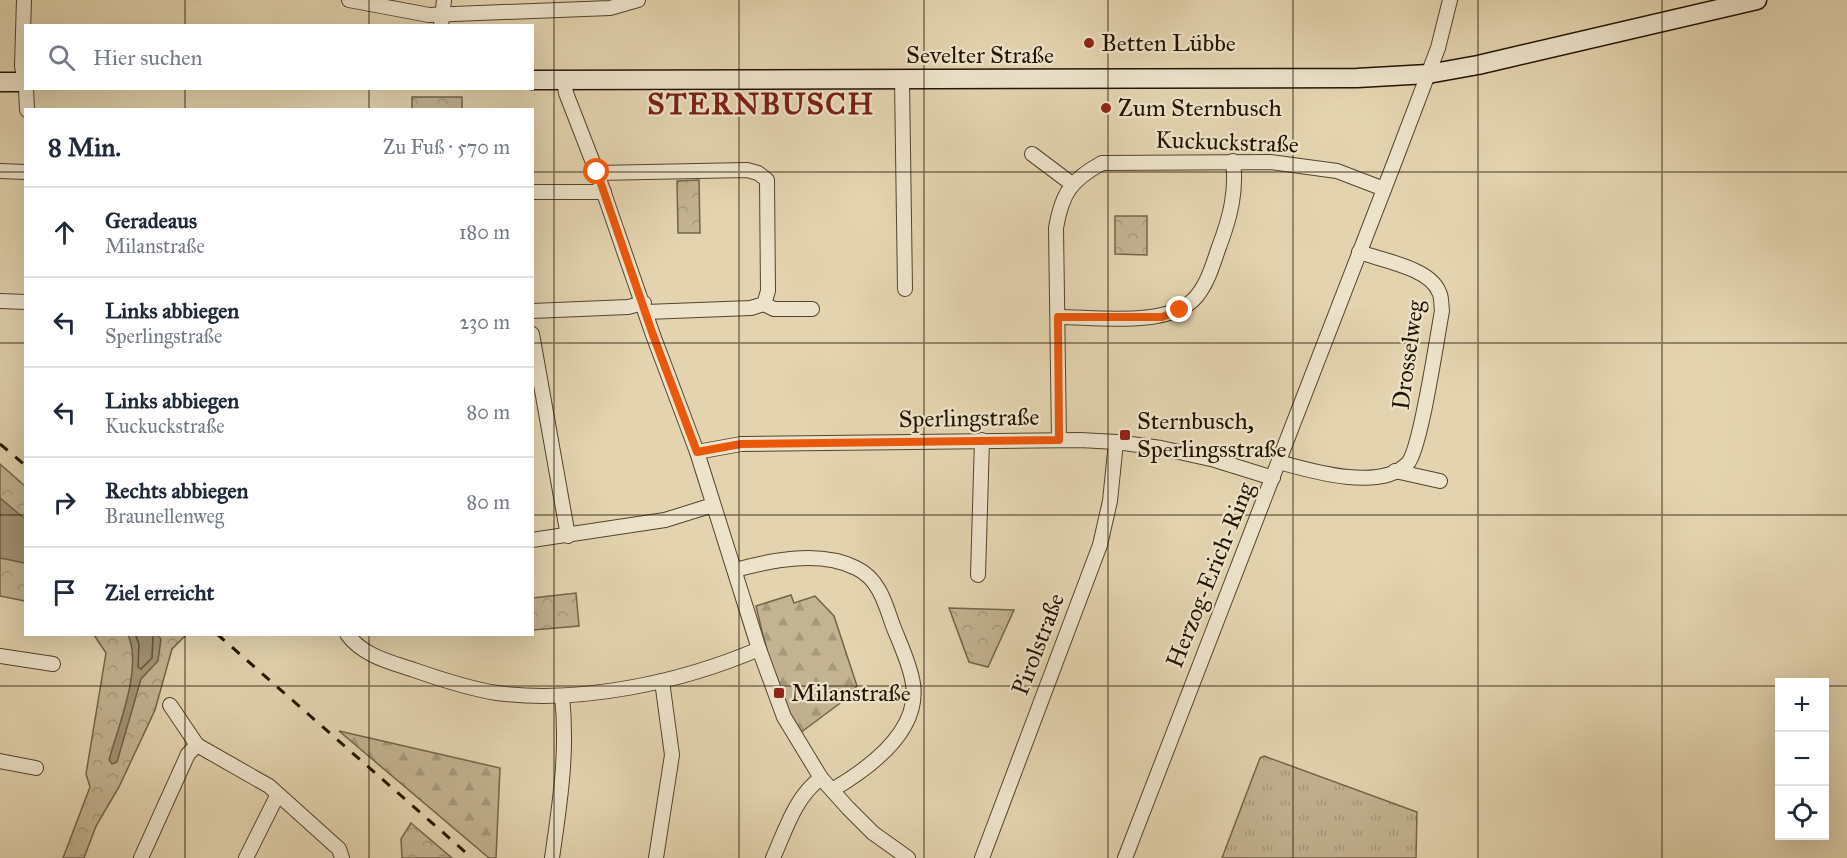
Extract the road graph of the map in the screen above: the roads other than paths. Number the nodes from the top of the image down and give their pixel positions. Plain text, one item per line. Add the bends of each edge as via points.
1 (24, 0) edge
2 (349, 0) edge
3 (444, 0) edge
4 (638, 0) edge
5 (1450, 0) edge
6 (1757, 0) edge
7 (441, 20) edge
8 (1428, 74) junction
9 (24, 79) edge
10 (534, 80) edge
11 (902, 80) junction
12 (564, 81) junction
13 (0, 82) edge
14 (24, 85) edge
15 (25, 90) edge
16 (27, 108) edge
17 (1032, 154) dead end
18 (1233, 161) junction
19 (0, 171) edge
20 (24, 172) edge
21 (597, 172) junction
22 (1072, 184) junction
23 (1384, 189) junction
24 (534, 192) edge
25 (604, 192) junction
26 (1359, 252) junction
27 (905, 289) dead end
28 (0, 301) edge
29 (24, 302) edge
30 (764, 304) junction
31 (645, 307) junction
32 (812, 309) dead end
33 (534, 311) edge
34 (1058, 317) junction
35 (534, 345) edge
36 (982, 440) junction
37 (1059, 440) junction
38 (1116, 442) junction
39 (697, 452) junction
40 (1279, 462) junction
41 (1395, 471) junction
42 (1273, 478) junction
43 (1440, 482) dead end
44 (712, 505) junction
45 (568, 536) junction
46 (534, 540) edge
47 (735, 570) junction
48 (978, 575) dead end
49 (348, 636) edge
50 (759, 649) junction
51 (0, 656) edge
52 (53, 664) dead end
53 (662, 681) junction
54 (562, 696) junction
55 (170, 705) dead end
56 (197, 745) junction
57 (0, 761) edge
58 (36, 768) dead end
59 (821, 778) junction
60 (832, 790) junction
61 (277, 796) junction
62 (899, 856) edge
63 (141, 858) edge
64 (246, 858) edge
65 (342, 858) edge
66 (552, 858) edge
67 (656, 858) edge
68 (773, 858) edge
69 (982, 858) edge
70 (1125, 858) edge

1 - 9 street
2 - 7 street
3 - 7 street
4 - 7 street via 610,8
5 - 8 street, Herzog-Erich-Ring
6 - 8 street, Sevelter Straße via 1518,57
8 - 11 street, Sevelter Straße via 1357,78
8 - 23 street, Herzog-Erich-Ring
10 - 12 street, Sevelter Straße
11 - 12 street, Sevelter Straße
11 - 27 street
12 - 21 street
13 - 14 street
15 - 16 street
17 - 22 street
18 - 22 street, Kuckuckstraße via 1102,163
18 - 23 street, Kuckuckstraße via 1337,171
18 - 34 street via 1233,200 1227,225 1204,286 1195,299 1162,317
19 - 20 street
21 - 25 street
21 - 30 street via 747,170 767,180 768,291
22 - 34 street, Kuckuckstraße via 1060,205 1056,228
23 - 26 street, Herzog-Erich-Ring
24 - 25 street
25 - 31 street
26 - 40 street, Herzog-Erich-Ring
26 - 41 street, Drosselweg via 1413,270 1429,279 1439,291 1442,311 1418,439 1408,462
28 - 29 street
30 - 31 street via 751,308
30 - 32 street via 774,309
31 - 33 street
31 - 39 street
34 - 37 street, Kuckuckstraße
35 - 45 street
36 - 37 street, Sperlingstraße
36 - 39 street, Sperlingstraße via 741,444
36 - 48 street
37 - 38 street, Sperlingstraße
38 - 42 street, Sperlingstraße via 1215,460
38 - 69 street, Pirolstraße via 1110,501 1100,545
39 - 44 street
40 - 41 street via 1346,477 1372,477
40 - 42 street, Herzog-Erich-Ring
41 - 43 street
42 - 70 street, Herzog-Erich-Ring
44 - 45 street via 665,520
44 - 47 street
45 - 46 street
47 - 50 street
47 - 60 street via 794,559 835,560 858,568 875,583 886,604 913,686 908,719 895,740 855,777
49 - 54 street via 366,652 422,673 496,693
50 - 53 street via 714,668
50 - 59 street via 784,717
51 - 52 street
53 - 54 street
53 - 67 street via 672,755
54 - 66 street via 564,774
55 - 56 street
56 - 61 street via 269,786
56 - 63 street via 188,754
57 - 58 street
59 - 60 street
59 - 68 street via 799,799
60 - 62 street
61 - 64 street
61 - 65 street via 339,849

